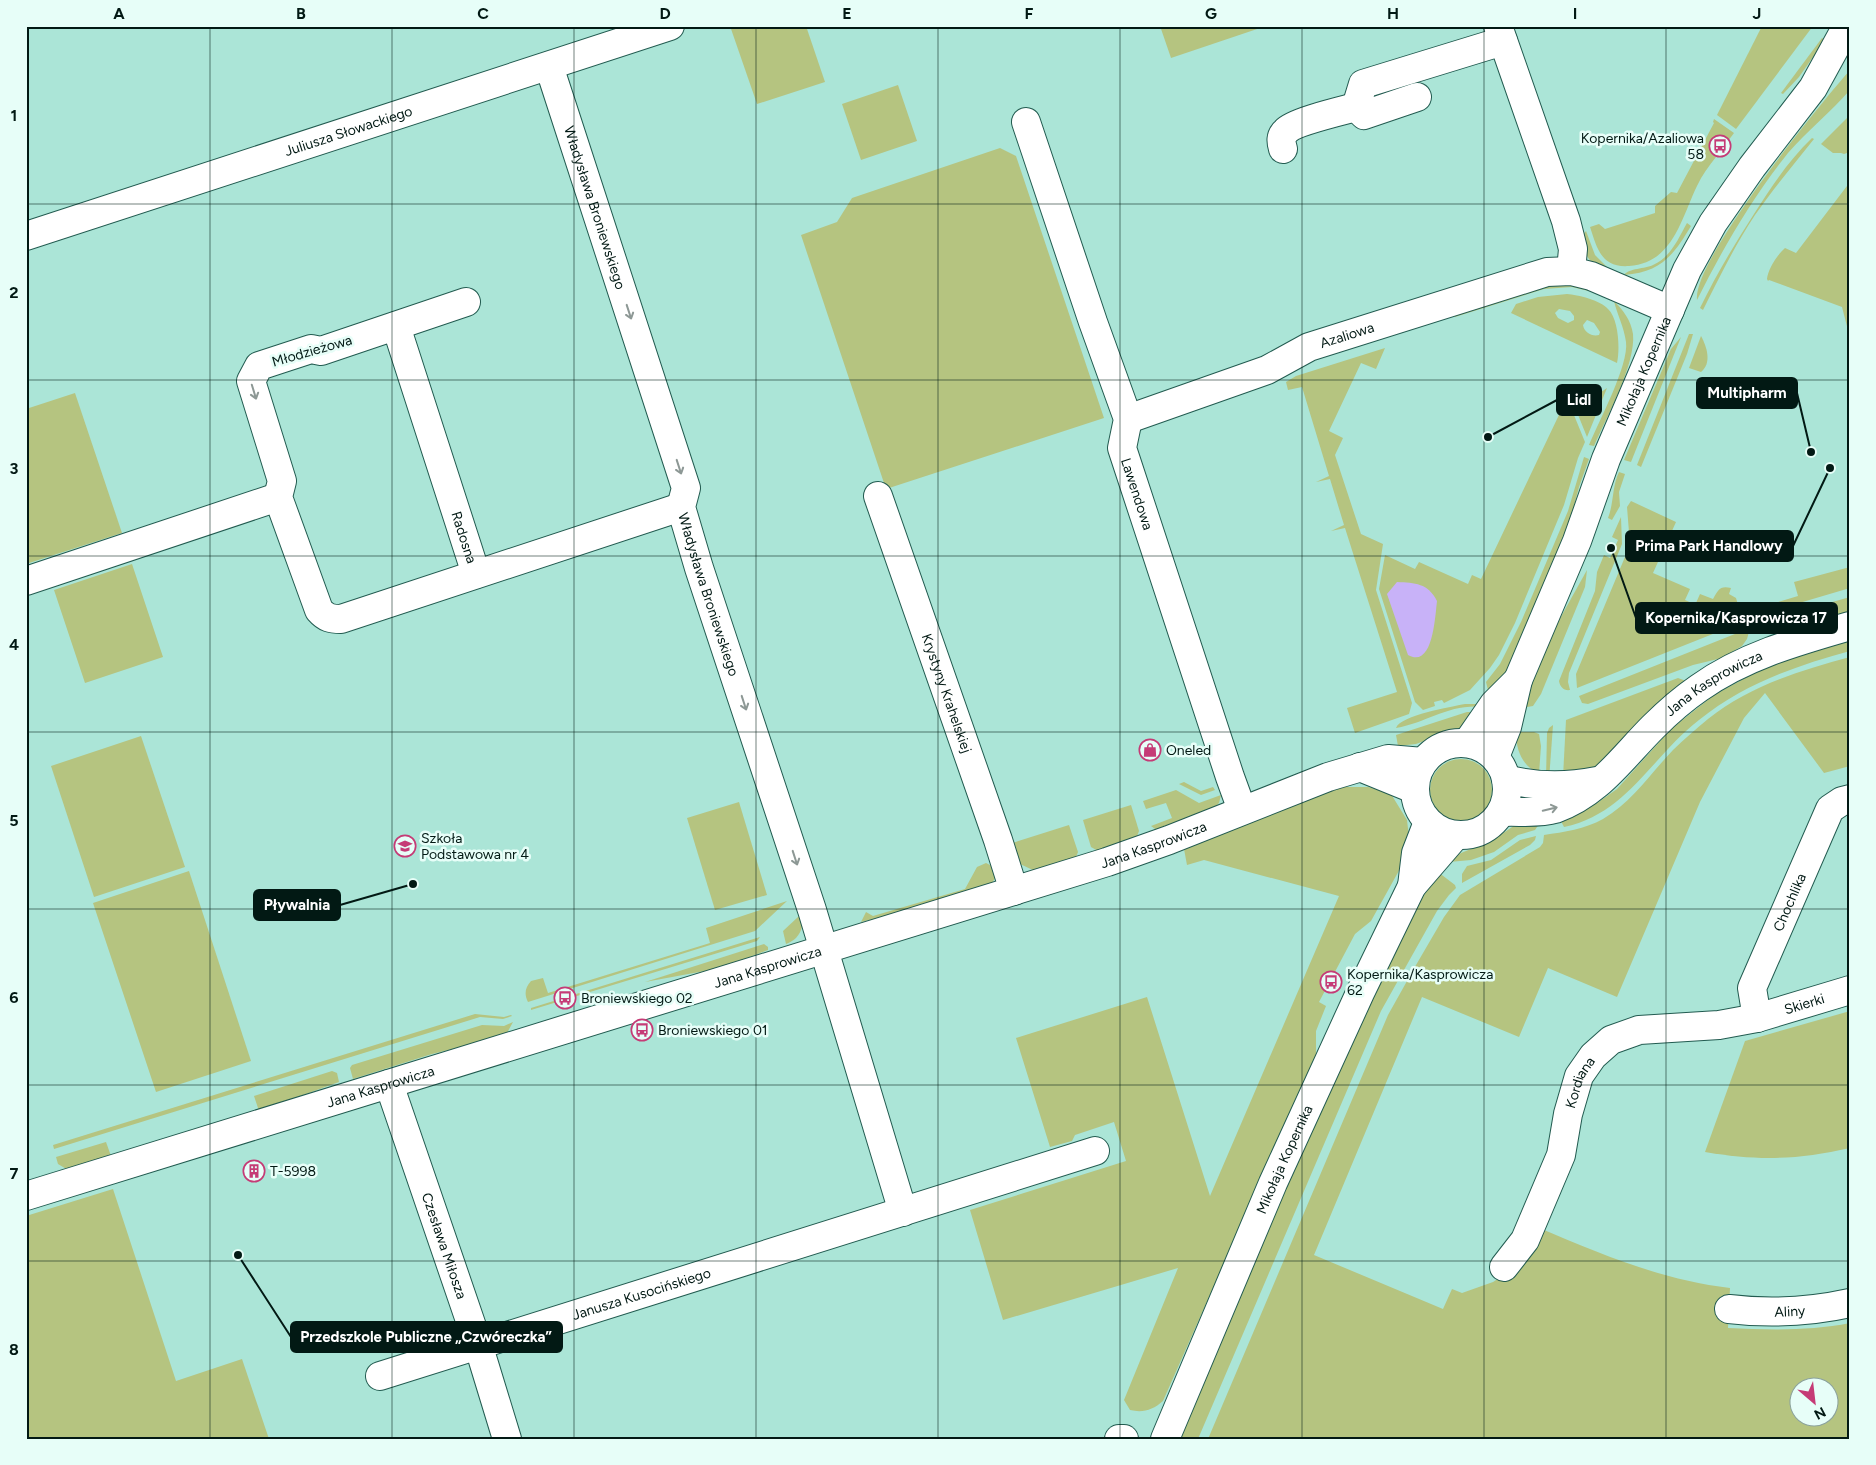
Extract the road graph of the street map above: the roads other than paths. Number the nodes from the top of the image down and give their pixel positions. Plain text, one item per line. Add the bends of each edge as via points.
1 (670, 26) edge
2 (1847, 26) edge
3 (1501, 33) edge
4 (1850, 56) edge
5 (549, 66) junction
6 (1812, 88) junction
7 (1417, 97) dead end
8 (1356, 107) junction
9 (1026, 122) dead end
10 (1283, 149) dead end
11 (26, 236) edge
12 (1571, 271) junction
13 (466, 302) dead end
14 (1670, 310) junction
15 (396, 326) junction
16 (1128, 419) junction
17 (878, 496) dead end
18 (278, 497) junction
19 (681, 507) junction
20 (476, 574) junction
21 (26, 581) edge
22 (1850, 626) edge
23 (1518, 680) junction
24 (1467, 743) junction
25 (1423, 762) junction
26 (1360, 767) junction
27 (1500, 768) junction
28 (1601, 780) junction
29 (1414, 789) junction
30 (1850, 799) edge
31 (1242, 810) junction
32 (1502, 812) junction
33 (1428, 822) junction
34 (1456, 836) junction
35 (1412, 886) junction
36 (1014, 891) junction
37 (824, 950) junction
38 (1850, 990) edge
39 (1758, 1018) junction
40 (389, 1084) junction
41 (1095, 1151) dead end
42 (26, 1196) edge
43 (904, 1212) junction
44 (1504, 1267) dead end
45 (1850, 1303) edge
46 (1729, 1309) dead end
47 (478, 1344) junction
48 (380, 1376) dead end
49 (507, 1439) edge
50 (1119, 1439) edge
51 (1124, 1439) edge
52 (1165, 1439) edge

1 - 5 street, Juliusza Słowackiego
2 - 6 street, Mikołaja Kopernika
3 - 8 street via 1363,84
3 - 12 street via 1566,221 1573,250
4 - 6 street, Mikołaja Kopernika
5 - 11 street, Juliusza Słowackiego
5 -> 19 street, Władysława Broniewskiego via 686,488
6 - 14 street, Mikołaja Kopernika via 1713,222
7 - 8 street via 1364,115
8 - 10 street via 1286,130 1281,140
9 - 16 street
12 - 14 street, Azaliowa via 1591,276
12 - 16 street, Azaliowa via 1532,276 1309,347 1267,370
13 - 15 street, Młodzieżowa
14 - 23 street, Mikołaja Kopernika via 1606,459 1577,540
15 -> 18 street, Młodzieżowa via 321,351 311,349 259,366 251,381 282,481
15 - 20 street, Radosna
16 - 31 street, Lawendowa via 1122,448
17 - 36 street, Krystyny Krahelskiej
18 - 20 street, Młodzieżowa via 319,610 331,619 341,619
18 - 21 street
19 - 20 street, Radosna
19 -> 37 street, Władysława Broniewskiego
22 - 28 street, Jana Kasprowicza via 1772,649 1701,686 1652,728 1618,767
23 - 24 street, Mikołaja Kopernika via 1494,704
23 - 27 street, Mikołaja Kopernika
24 - 25 street via 1450,744 1435,750
24 - 27 street via 1482,748
25 - 26 street, Jana Kasprowicza via 1388,759
25 - 29 street
26 - 29 street
26 - 31 street, Jana Kasprowicza
27 - 28 street, Jana Kasprowicza via 1518,782 1555,786
27 - 32 street via 1507,796
32 -> 28 street, Jana Kasprowicza via 1553,809 1579,799
29 - 33 street via 1420,812
30 - 39 street, Chochlika via 1830,809 1752,988
31 - 36 street, Jana Kasprowicza via 1169,840
32 - 34 street via 1483,830
33 - 34 street
33 - 35 street, Mikołaja Kopernika via 1416,853
34 - 35 street, Mikołaja Kopernika
35 - 52 street, Mikołaja Kopernika via 1273,1183
36 - 37 street, Jana Kasprowicza
37 - 40 street, Jana Kasprowicza
37 - 43 street
38 - 39 street, Skierki
39 - 44 street, Kordiana via 1719,1025 1639,1030 1611,1040 1593,1056 1579,1076 1561,1155 1541,1205 1525,1240
40 - 42 street, Jana Kasprowicza
40 - 47 street, Czesława Miłosza
41 - 43 street, Janusza Kusocińskiego
43 - 47 street, Janusza Kusocińskiego
45 - 46 street, Aliny via 1778,1313
47 - 48 street, Janusza Kusocińskiego
47 - 49 street, Czesława Miłosza
50 - 51 street

